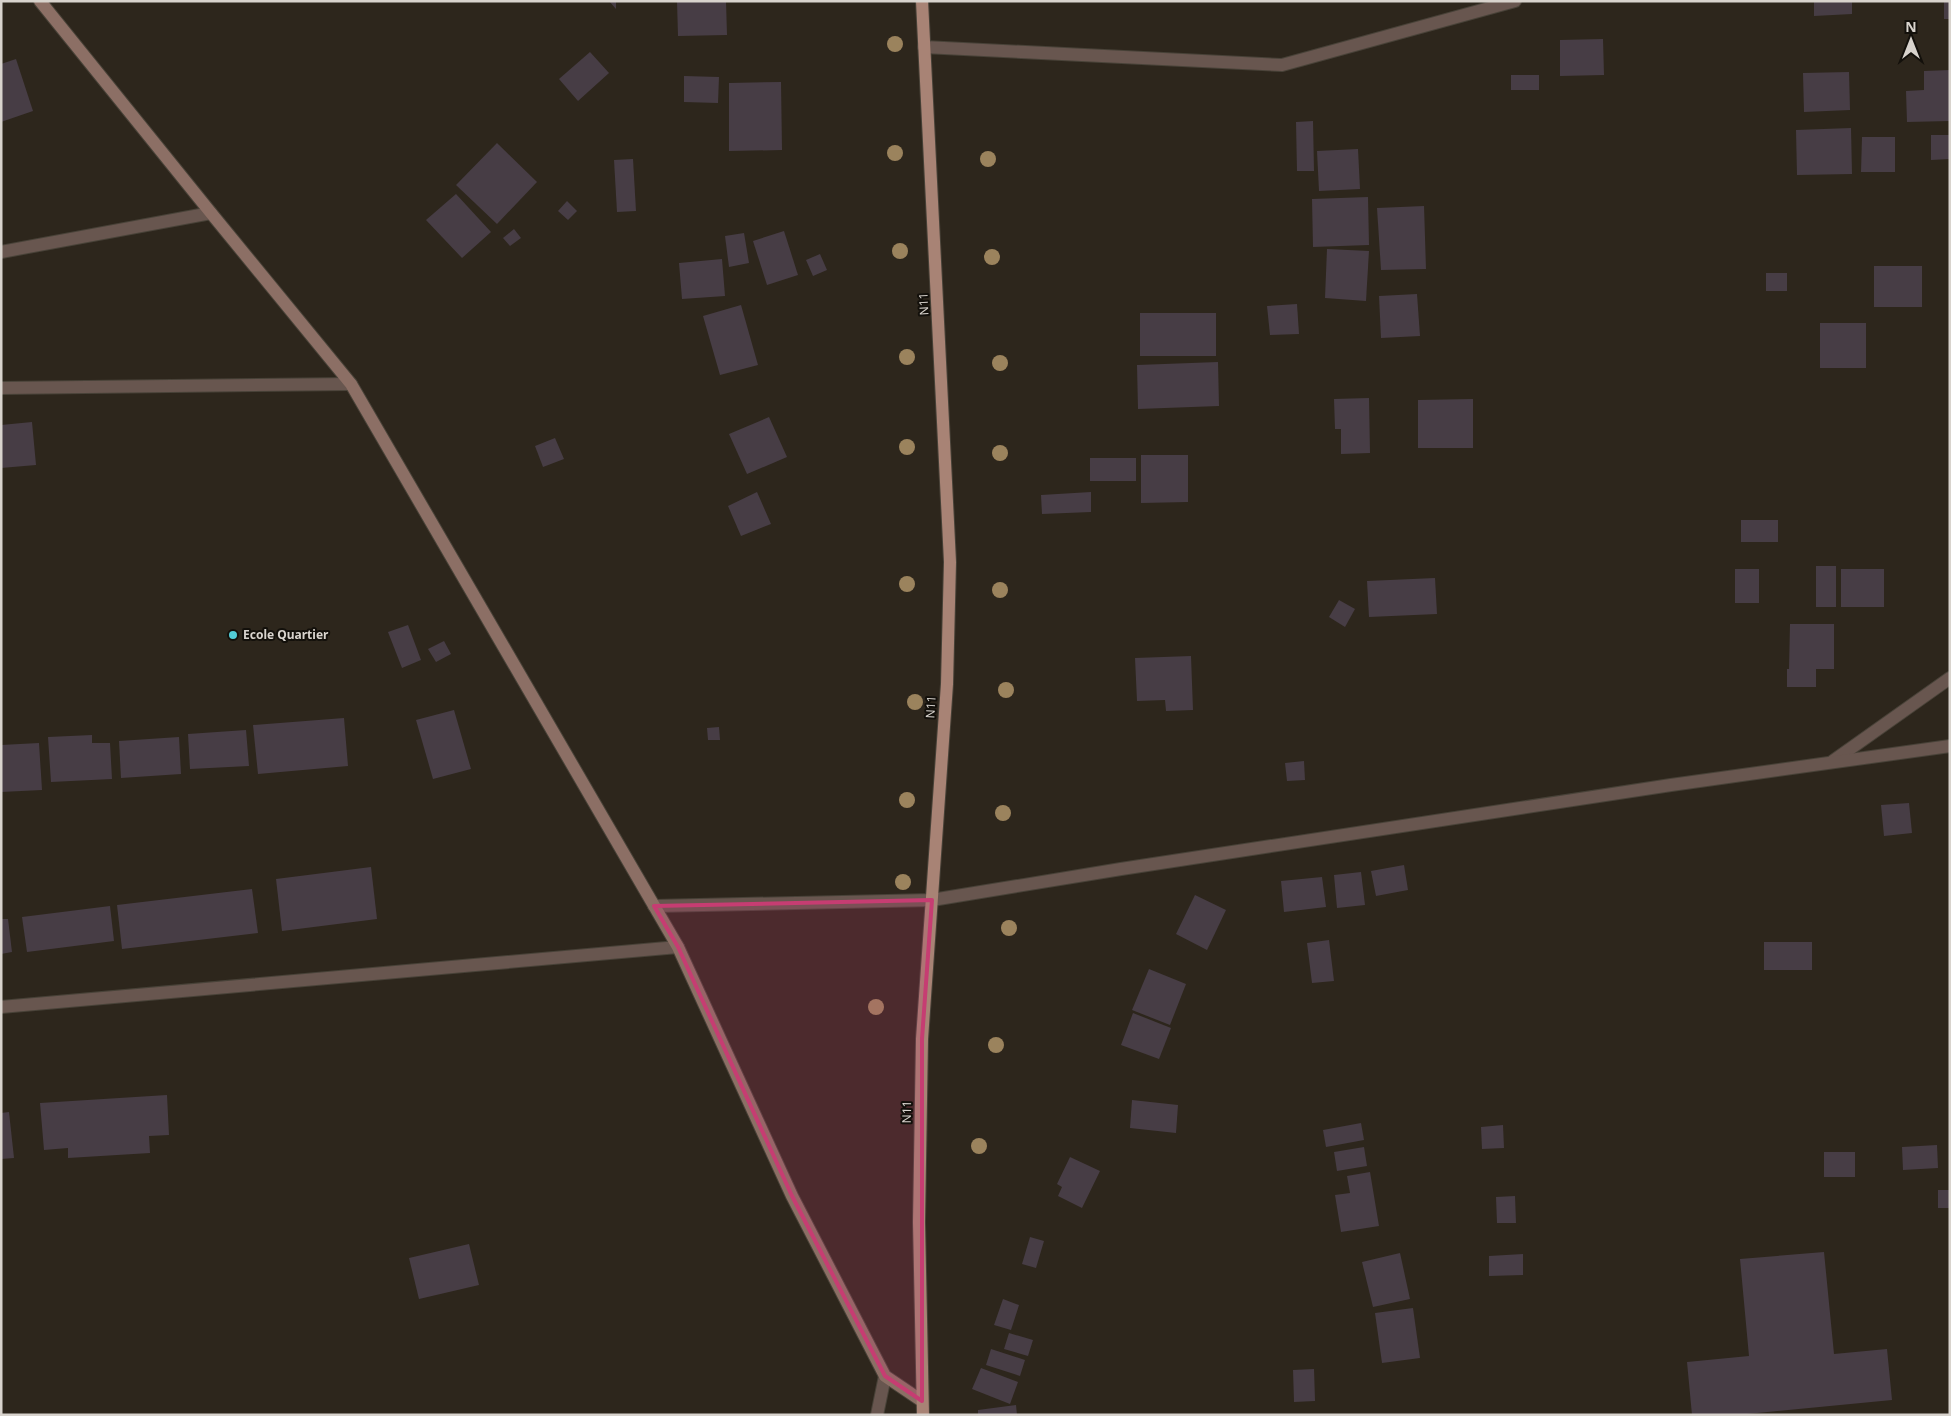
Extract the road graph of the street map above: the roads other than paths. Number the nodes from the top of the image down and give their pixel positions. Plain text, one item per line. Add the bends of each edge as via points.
1 (40, 1) edge
2 (922, 1) edge
3 (1515, 1) edge
4 (924, 47) junction
5 (211, 213) junction
6 (1, 252) edge
7 (351, 384) junction
8 (1, 388) edge
9 (1950, 678) edge
10 (1950, 746) edge
11 (1830, 762) junction
12 (932, 900) junction
13 (654, 906) junction
14 (678, 947) junction
15 (1, 1007) edge
16 (885, 1376) junction
17 (922, 1401) junction
18 (876, 1415) edge
19 (923, 1415) edge

1 - 5 main road
2 - 4 main road, N11
3 - 4 street via 1282,65
4 - 12 main road, N11 via 950,562 947,684
5 - 6 street
5 - 7 main road
7 - 8 street
7 - 13 main road
9 - 11 street
10 - 11 street
11 - 12 street
12 - 13 street
12 - 17 main road, N11 via 922,1040
13 - 14 main road
14 - 15 street
14 - 16 main road via 792,1196
16 - 17 main road
16 - 18 street
17 - 19 main road, N11

